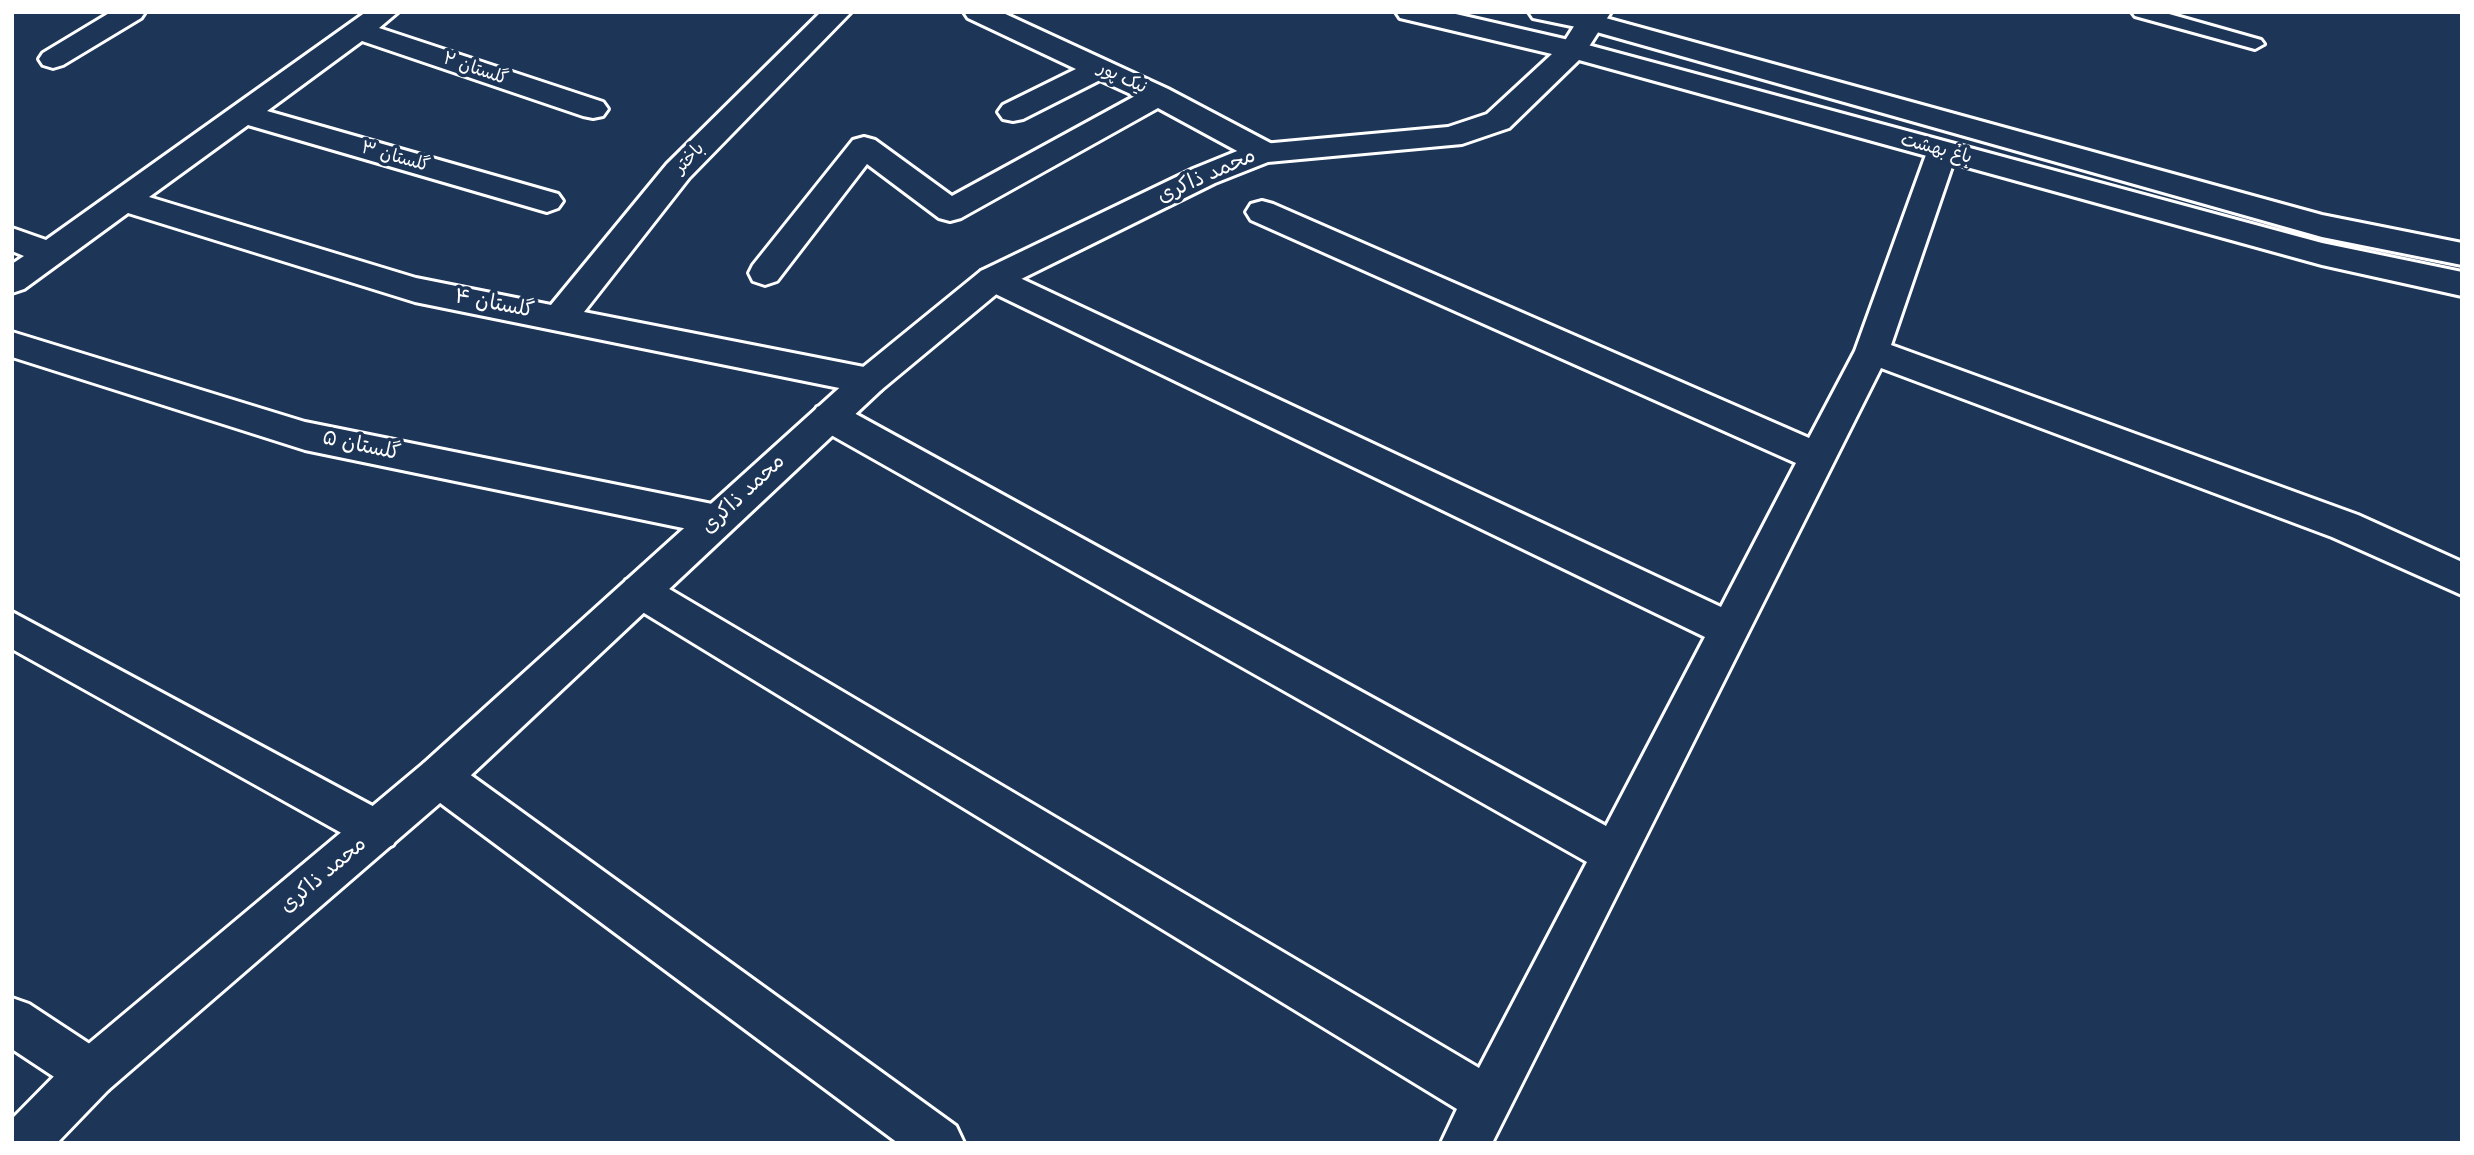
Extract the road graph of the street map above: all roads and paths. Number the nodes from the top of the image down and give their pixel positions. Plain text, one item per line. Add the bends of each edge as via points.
1 (131, 12) edge
2 (384, 12) edge
3 (837, 12) edge
4 (978, 12) edge
5 (1410, 12) edge
6 (1544, 12) edge
7 (2141, 12) edge
8 (1587, 28) edge
9 (356, 30) junction
10 (2255, 44) dead end
11 (53, 59) dead end
12 (1099, 69) junction
13 (1158, 96) junction
14 (593, 110) dead end
15 (1013, 112) dead end
16 (243, 114) junction
17 (1263, 152) junction
18 (1942, 152) junction
19 (126, 201) junction
20 (547, 201) dead end
21 (1262, 212) dead end
22 (12, 239) edge
23 (50, 254) junction
24 (2462, 254) edge
25 (765, 273) dead end
26 (993, 279) junction
27 (12, 281) edge
28 (2462, 284) edge
29 (559, 318) junction
30 (12, 344) edge
31 (1872, 351) junction
32 (869, 381) junction
33 (830, 417) junction
34 (1818, 457) junction
35 (717, 520) junction
36 (2462, 579) edge
37 (640, 591) junction
38 (12, 629) edge
39 (1730, 630) junction
40 (439, 777) junction
41 (378, 831) junction
42 (1616, 855) junction
43 (12, 1021) edge
44 (91, 1073) junction
45 (1489, 1101) junction
46 (23, 1143) edge
47 (939, 1143) edge
48 (1466, 1143) edge

1 - 11 street
2 - 9 street
3 - 29 street, باختر via 678,171
4 - 12 street, نیک پور
5 - 8 street, باغ بهشت
6 - 8 street, باغ بهشت
7 - 10 lane
8 - 17 street, محمد ذاکری via 1498,121 1451,137
8 - 18 street, باغ بهشت
8 - 24 street, باغ بهشت via 2322,226
9 - 14 street, گلستان ۲
9 - 16 street
12 - 13 street, نیک پور
12 - 15 street
13 - 17 street, نیک پور
13 - 25 street via 950,210 864,147
16 - 19 street
16 - 20 street, گلستان ۳
17 - 26 street, محمد ذاکری
18 - 28 street, باغ بهشت via 2322,254
18 - 31 street
19 - 23 street
19 - 29 street, گلستان ۴ via 415,290
21 - 34 street
22 - 23 street
23 - 27 street
26 - 32 street, محمد ذاکری
26 - 39 street
29 - 32 street, گلستان ۴
30 - 35 street, گلستان ۵ via 305,436
31 - 34 street
31 - 36 street via 2345,526
32 - 33 street, محمد ذاکری
33 - 35 street, محمد ذاکری
33 - 42 street
34 - 39 street
35 - 37 street, محمد ذاکری
37 - 40 street, محمد ذاکری
37 - 45 street
38 - 41 street
39 - 42 street
40 - 41 street, محمد ذاکری
40 - 47 street
41 - 44 street, محمد ذاکری
42 - 45 street
43 - 44 street
44 - 46 street, محمد ذاکری
45 - 48 street

